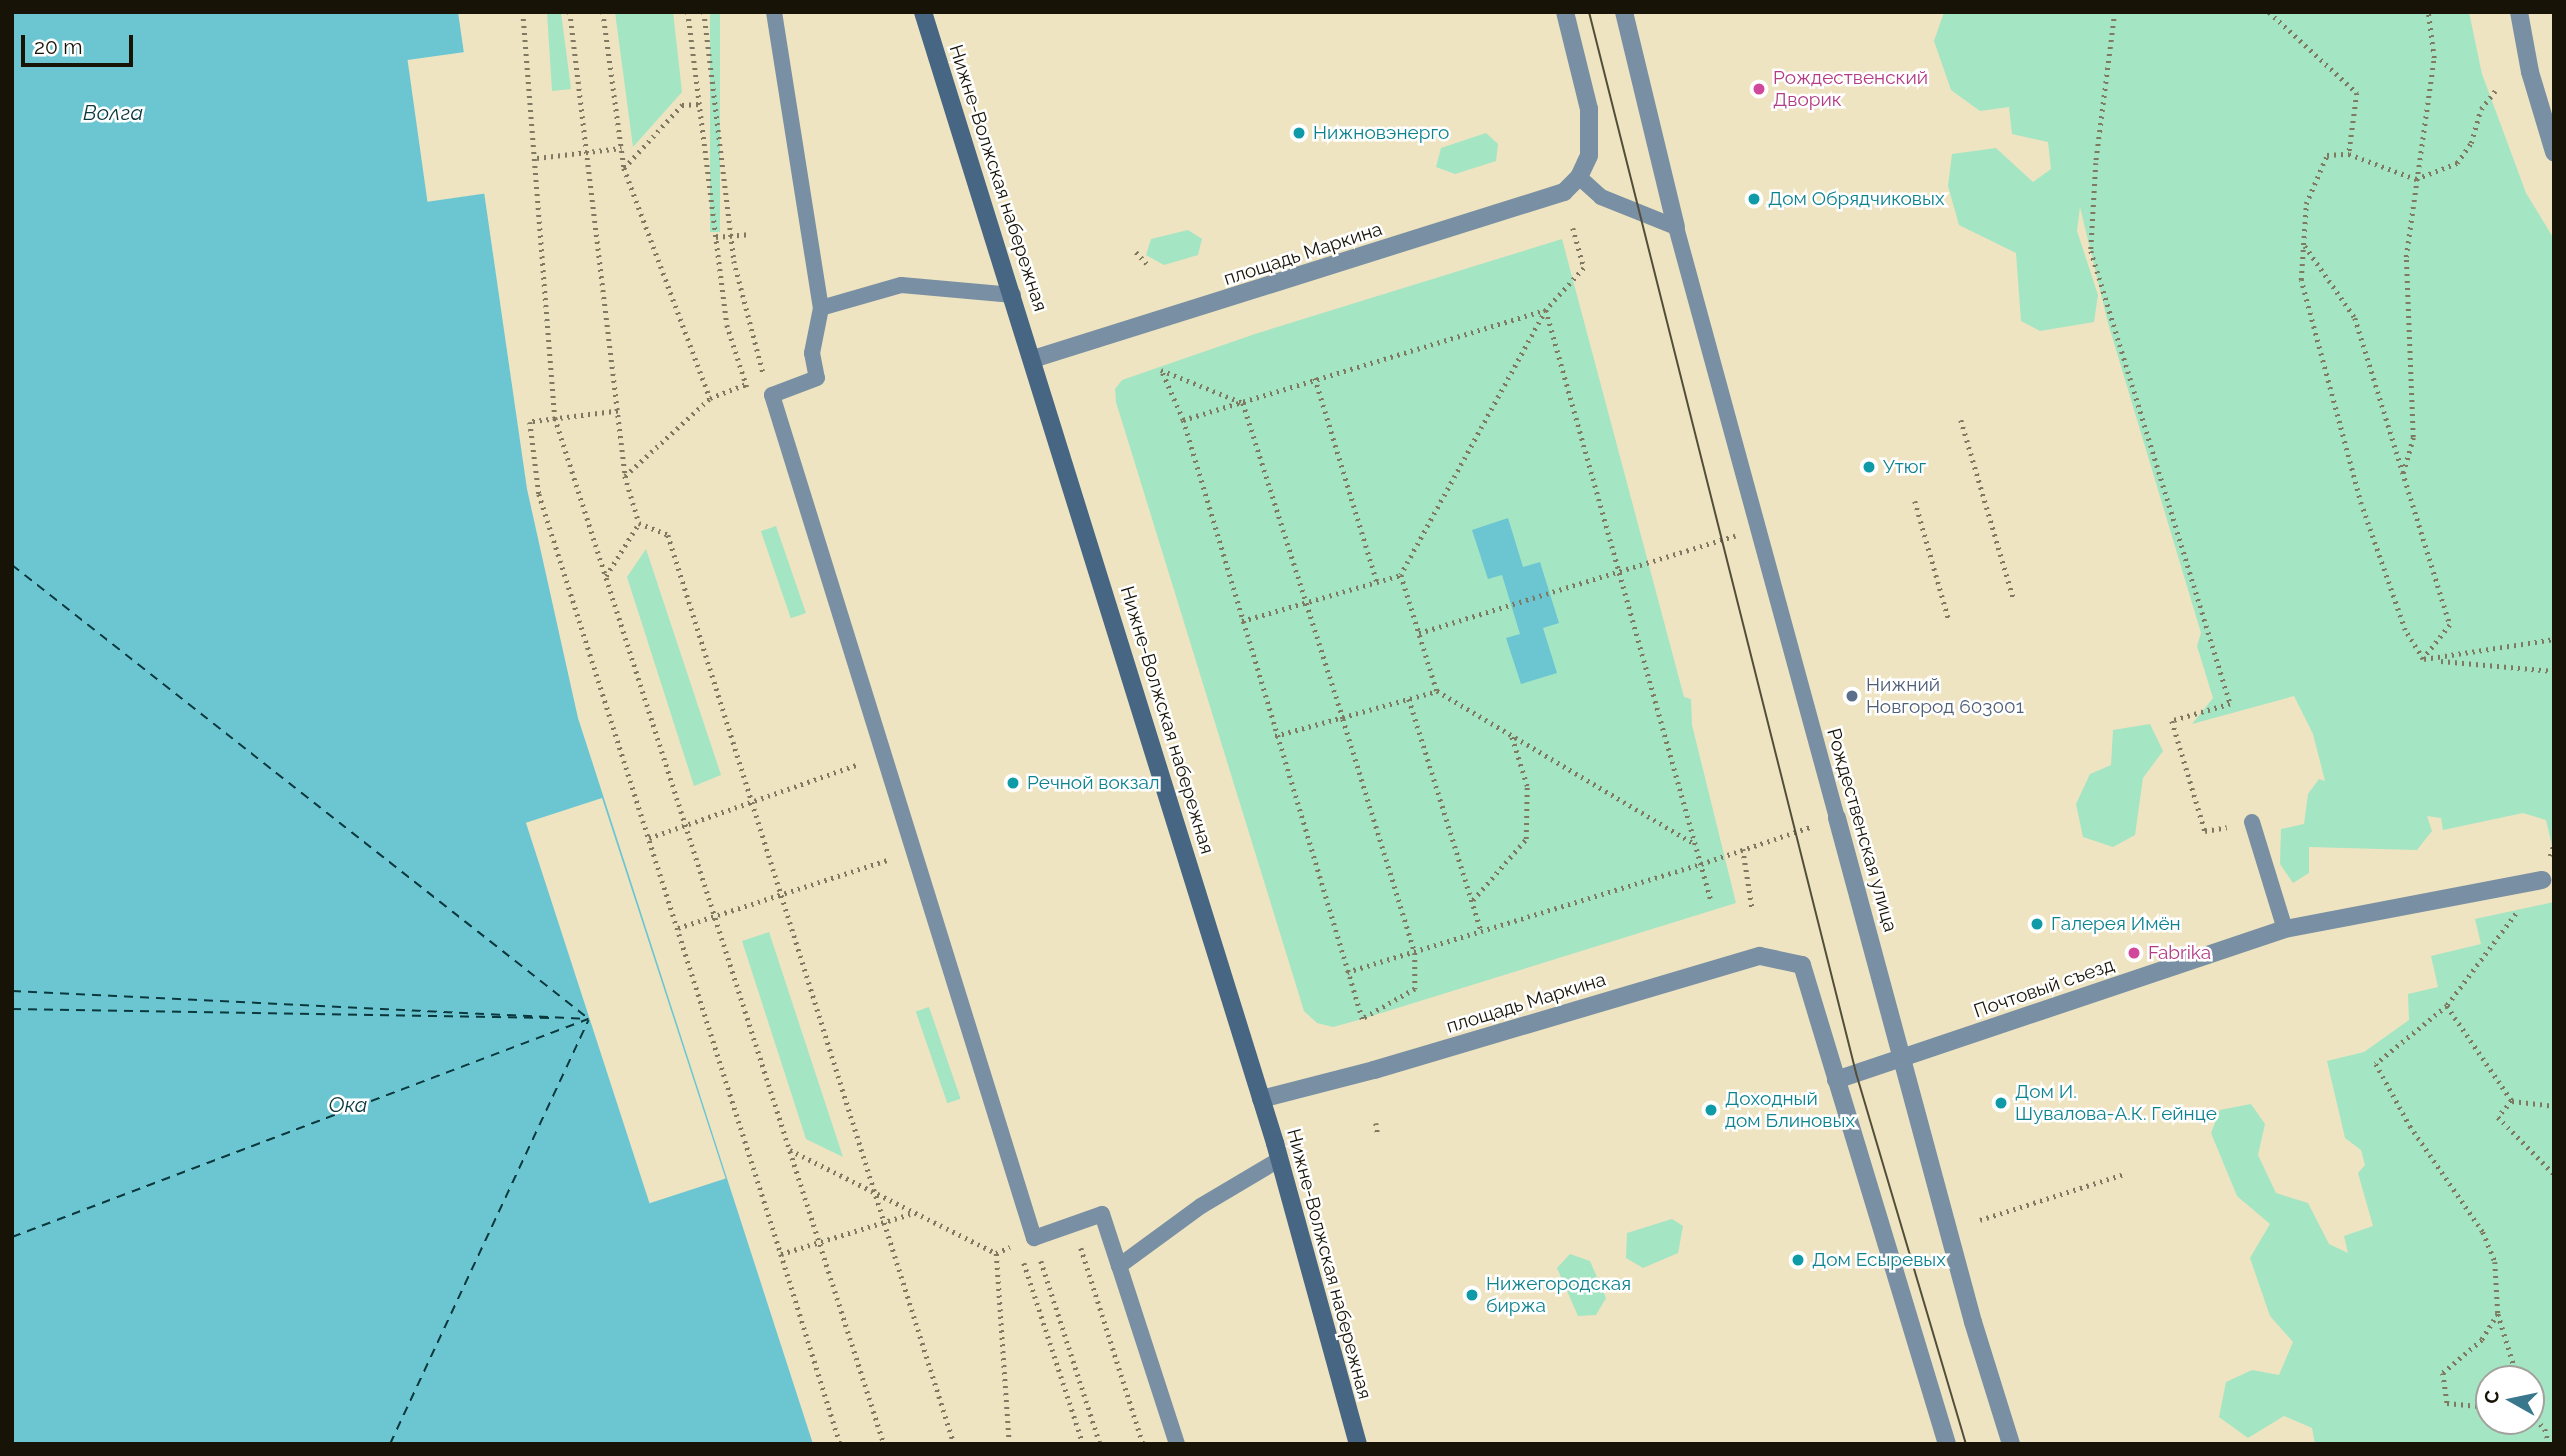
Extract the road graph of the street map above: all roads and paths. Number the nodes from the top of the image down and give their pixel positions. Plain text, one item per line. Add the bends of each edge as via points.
1 (523, 12) edge
2 (570, 12) edge
3 (603, 12) edge
4 (704, 12) edge
5 (774, 12) edge
6 (923, 12) edge
7 (1565, 12) edge
8 (1624, 12) edge
9 (2115, 12) edge
10 (2269, 12) edge
11 (2428, 12) edge
12 (2519, 12) edge
13 (2495, 92) dead end
14 (699, 104) dead end
15 (621, 148) junction
16 (589, 150) junction
17 (2554, 152) edge
18 (2348, 154) junction
19 (537, 158) junction
20 (624, 168) junction
21 (1579, 177) junction
22 (2416, 179) junction
23 (1676, 227) junction
24 (1573, 228) dead end
25 (748, 234) dead end
26 (731, 235) junction
27 (716, 237) dead end
28 (2304, 245) junction
29 (1136, 252) dead end
30 (1147, 264) dead end
31 (1013, 295) junction
32 (821, 308) junction
33 (1546, 310) junction
34 (1033, 359) junction
35 (1315, 378) junction
36 (710, 398) junction
37 (1243, 404) junction
38 (618, 411) junction
39 (555, 418) junction
40 (1183, 420) junction
41 (1961, 420) dead end
42 (2403, 473) junction
43 (625, 476) junction
44 (1915, 501) dead end
45 (639, 523) junction
46 (1755, 529) junction
47 (1619, 570) junction
48 (1401, 575) junction
49 (606, 576) junction
50 (1377, 582) junction
51 (2014, 600) dead end
52 (1307, 604) junction
53 (1949, 620) dead end
54 (1242, 621) junction
55 (1419, 634) junction
56 (2554, 639) edge
57 (2423, 659) junction
58 (2554, 671) edge
59 (1437, 691) junction
60 (1409, 699) junction
61 (1343, 719) junction
62 (1511, 735) junction
63 (1275, 736) junction
64 (867, 761) dead end
65 (754, 801) junction
66 (1837, 818) junction
67 (2252, 822) joint
68 (685, 825) junction
69 (649, 838) junction
70 (1696, 845) junction
71 (1743, 849) junction
72 (897, 857) dead end
73 (1701, 864) junction
74 (2548, 879) edge
75 (784, 893) junction
76 (1712, 900) dead end
77 (1472, 901) junction
78 (1752, 907) dead end
79 (714, 916) junction
80 (678, 929) junction
81 (2285, 929) junction
82 (1482, 933) junction
83 (1415, 953) junction
84 (1347, 972) junction
85 (2447, 1006) junction
86 (1903, 1057) junction
87 (1836, 1080) junction
88 (1261, 1099) junction
89 (2512, 1101) junction
90 (2554, 1106) edge
91 (1376, 1123) dead end
92 (1378, 1135) dead end
93 (790, 1150) junction
94 (1280, 1159) junction
95 (2124, 1174) dead end
96 (2554, 1174) edge
97 (876, 1196) junction
98 (910, 1214) junction
99 (1980, 1220) dead end
100 (884, 1222) junction
101 (1073, 1223) junction
102 (1034, 1238) junction
103 (820, 1242) junction
104 (996, 1253) junction
105 (781, 1254) junction
106 (1119, 1266) junction
107 (2498, 1314) junction
108 (2514, 1365) edge
109 (2475, 1406) edge
110 (840, 1444) edge
111 (884, 1444) edge
112 (954, 1444) edge
113 (1009, 1444) edge
114 (1100, 1444) edge
115 (1143, 1444) edge
116 (1177, 1444) edge
117 (1358, 1444) edge
118 (1947, 1444) edge
119 (2011, 1444) edge

1 - 19 path
2 - 16 path
3 - 15 path
4 - 26 path
5 - 32 lane
6 - 31 main road, Нижне-Волжская набережная
7 - 21 street via 1589,109 1589,156
8 - 23 street, Рождественская улица
9 - 67 path via 2096,163 2091,251 2230,705 2172,721 2205,831
10 - 18 path via 2357,93
11 - 22 path via 2434,58
12 - 17 street via 2530,72
13 - 22 path via 2481,109 2471,143 2457,163
14 - 20 path via 682,105
15 - 16 path
15 - 20 path
16 - 19 path
16 - 38 path
18 - 22 path
18 - 28 path via 2327,155 2306,204
19 - 39 path
20 - 36 path
21 - 23 lane via 1601,197
21 - 34 street, площадь Маркина via 1564,192
22 - 42 path via 2406,257 2413,437
23 - 46 lane, Рождественская улица
24 - 33 path via 1584,268
25 - 26 path
26 - 27 path
26 - 36 path via 750,330 765,377
28 - 42 path via 2355,318
28 - 57 path via 2301,280 2361,504 2405,631
29 - 30 path
31 - 32 lane via 901,285
31 - 34 main road, Нижне-Волжская набережная
32 - 102 lane via 812,353 817,377 772,396
33 - 35 path
33 - 47 path
33 - 48 path
34 - 88 main road, Нижне-Волжская набережная
35 - 37 path
35 - 50 path
36 - 43 path
37 - 40 path
37 - 40 path via 1161,370
37 - 52 path
38 - 39 path
38 - 43 path
39 - 49 path
39 - 69 path via 530,422 539,494
40 - 54 path
41 - 51 path
42 - 57 path via 2450,625
43 - 45 path
44 - 53 path
45 - 49 path
45 - 65 path via 668,535
46 - 47 path
46 - 66 lane, Рождественская улица
47 - 55 path
47 - 70 path
48 - 50 path
48 - 55 path
49 - 68 path
50 - 52 path
52 - 54 path
52 - 61 path
54 - 63 path
55 - 59 path
56 - 57 path
57 - 58 path
59 - 60 path
59 - 62 path
60 - 61 path
60 - 77 path
61 - 63 path
61 - 83 path
62 - 70 path
62 - 77 path via 1527,786 1526,839
63 - 84 path
64 - 65 path
65 - 68 path
65 - 75 path
66 - 71 path
66 - 86 street, Рождественская улица
67 - 81 lane
68 - 69 path
68 - 79 path
69 - 80 path
70 - 73 path
71 - 73 path
71 - 78 path
72 - 75 path
73 - 76 path
73 - 82 path
74 - 81 street, Почтовый съезд
74 - 85 path
75 - 79 path
75 - 97 path
77 - 82 path
79 - 80 path
79 - 93 path
80 - 105 path
81 - 86 street, Почтовый съезд
82 - 83 path
83 - 84 path
83 - 84 path via 1415,989 1362,1019
85 - 89 path
85 - 107 path via 2376,1064 2410,1126 2483,1232 2495,1262
86 - 87 street, Почтовый съезд
86 - 119 street, Рождественская улица via 1973,1322
87 - 88 street, площадь Маркина via 1802,965 1760,956
87 - 118 street
88 - 94 main road, Нижне-Волжская набережная
89 - 90 path
89 - 96 path via 2498,1117
91 - 92 path
93 - 97 path
93 - 103 path
94 - 106 lane via 1201,1206
94 - 117 main road, Нижне-Волжская набережная
95 - 99 path
97 - 98 path
97 - 100 path
98 - 100 path
98 - 104 path
100 - 103 path
100 - 112 path
101 - 102 lane
101 - 106 lane via 1102,1214
101 - 115 path
102 - 104 path
102 - 114 path
103 - 105 path
103 - 111 path
104 - 113 path
105 - 110 path
106 - 116 lane
107 - 108 path
107 - 109 path via 2482,1340 2443,1373 2447,1403

